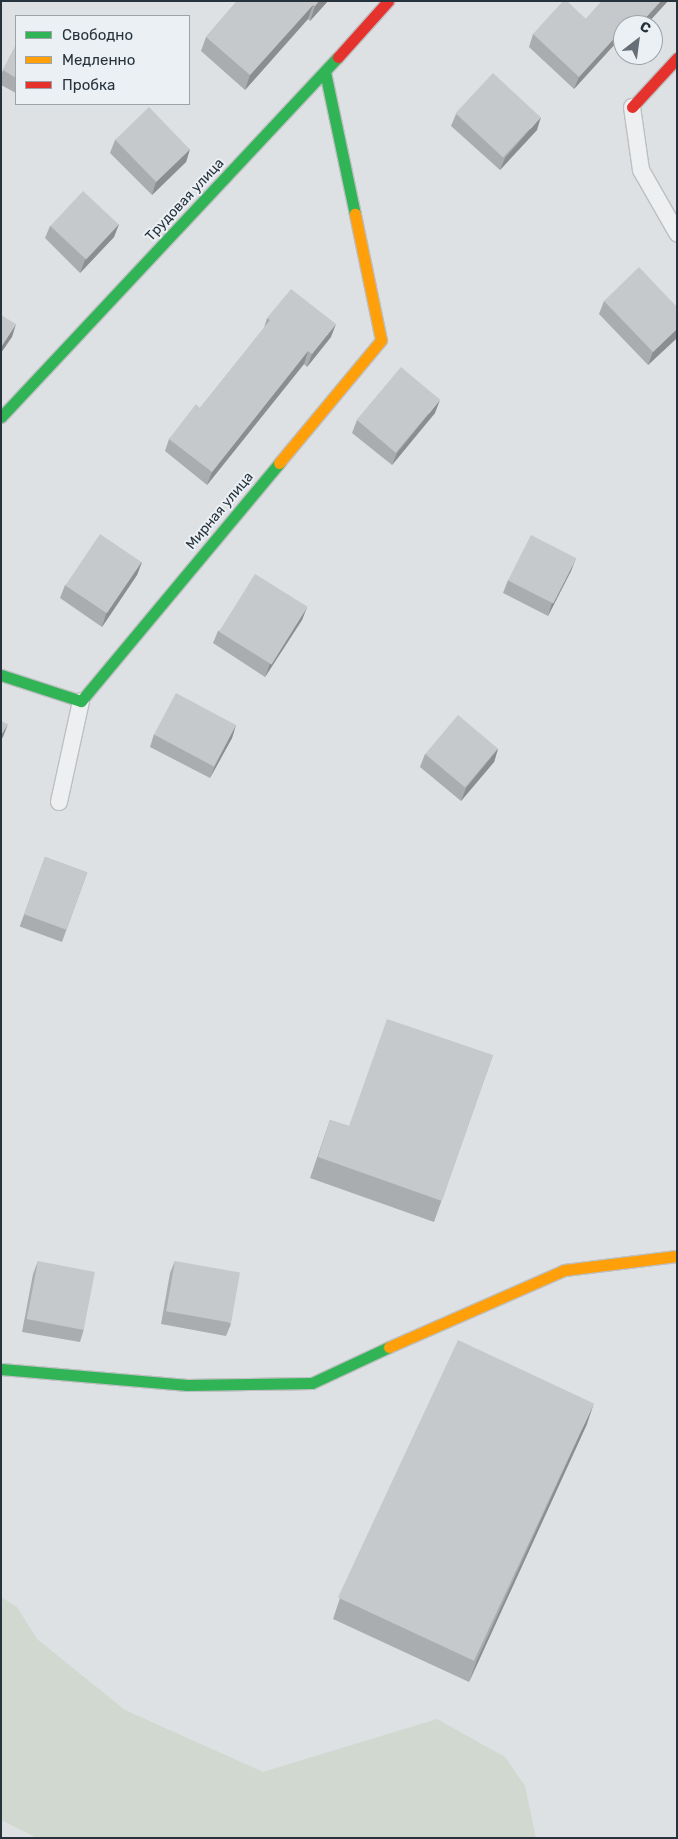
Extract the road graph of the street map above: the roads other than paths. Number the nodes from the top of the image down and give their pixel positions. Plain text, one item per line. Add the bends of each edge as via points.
1 (388, 1) edge
2 (677, 58) edge
3 (325, 72) junction
4 (632, 107) joint
5 (677, 234) edge
6 (1, 417) edge
7 (1, 675) edge
8 (81, 701) junction
9 (59, 802) dead end
10 (677, 1256) edge
11 (1, 1369) edge

1 - 3 street, Трудовая улица
2 - 4 street
3 - 6 street, Трудовая улица
3 - 8 street, Мирная улица via 381,340
4 - 5 lane via 641,170
7 - 8 street
8 - 9 lane
10 - 11 street via 564,1270 455,1316 312,1383 187,1385

